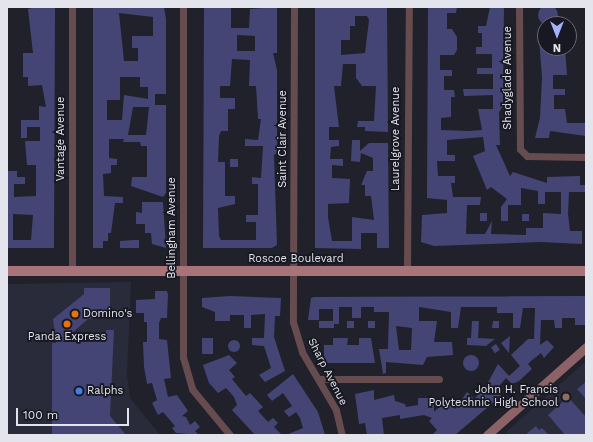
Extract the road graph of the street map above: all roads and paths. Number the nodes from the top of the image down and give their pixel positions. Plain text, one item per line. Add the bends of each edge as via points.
1 (72, 7) edge
2 (183, 7) edge
3 (294, 7) edge
4 (409, 7) edge
5 (519, 7) edge
6 (586, 157) edge
7 (293, 270) junction
8 (7, 271) edge
9 (72, 271) junction
10 (183, 271) junction
11 (407, 271) junction
12 (586, 271) edge
13 (586, 347) edge
14 (319, 379) junction
15 (439, 379) dead end
16 (230, 435) edge
17 (342, 435) edge
18 (487, 435) edge

1 - 9 street, Vantage Avenue
2 - 10 street, Bellingham Avenue
3 - 7 street, Saint Clair Avenue
4 - 11 street, Laurelgrove Avenue
5 - 6 street, Shadyglade Avenue via 520,149 527,156
7 - 10 main road, Roscoe Boulevard
7 - 11 main road, Roscoe Boulevard
7 - 14 street, Sharp Avenue via 296,333
8 - 9 main road, Roscoe Boulevard
9 - 10 main road, Roscoe Boulevard
10 - 16 street, Bellingham Avenue via 183,357 188,377 198,398
11 - 12 main road, Roscoe Boulevard
13 - 18 street
14 - 15 street
14 - 17 street, Sharp Avenue via 336,410

